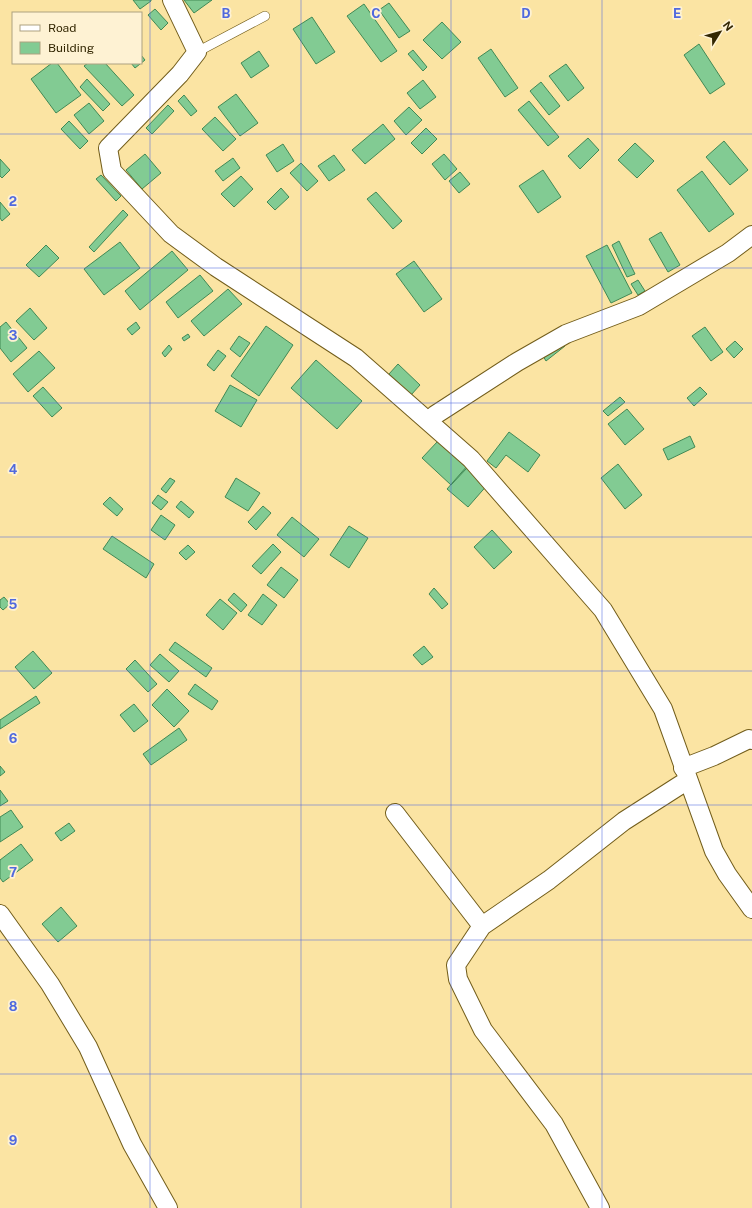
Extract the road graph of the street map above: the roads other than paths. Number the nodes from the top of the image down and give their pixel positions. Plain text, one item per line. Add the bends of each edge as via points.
1 (172, 0) edge
2 (265, 16) dead end
3 (197, 52) junction
4 (752, 234) edge
5 (428, 421) junction
6 (752, 740) edge
7 (686, 774) junction
8 (396, 813) dead end
9 (752, 909) edge
10 (0, 914) edge
11 (482, 926) junction
12 (168, 1208) edge
13 (600, 1208) edge

1 - 3 street
2 - 3 lane
3 - 5 street via 180,74 108,148 112,171 171,234 216,267 356,358
4 - 5 street via 728,254 639,306 566,334 517,362
5 - 7 street via 471,460 603,610 662,709
6 - 7 street via 749,739 714,756
7 - 9 street via 714,851
7 - 11 street via 549,880
8 - 11 street
10 - 12 street via 50,984 88,1047 132,1144
11 - 13 street via 456,964 458,979 483,1030 554,1124

